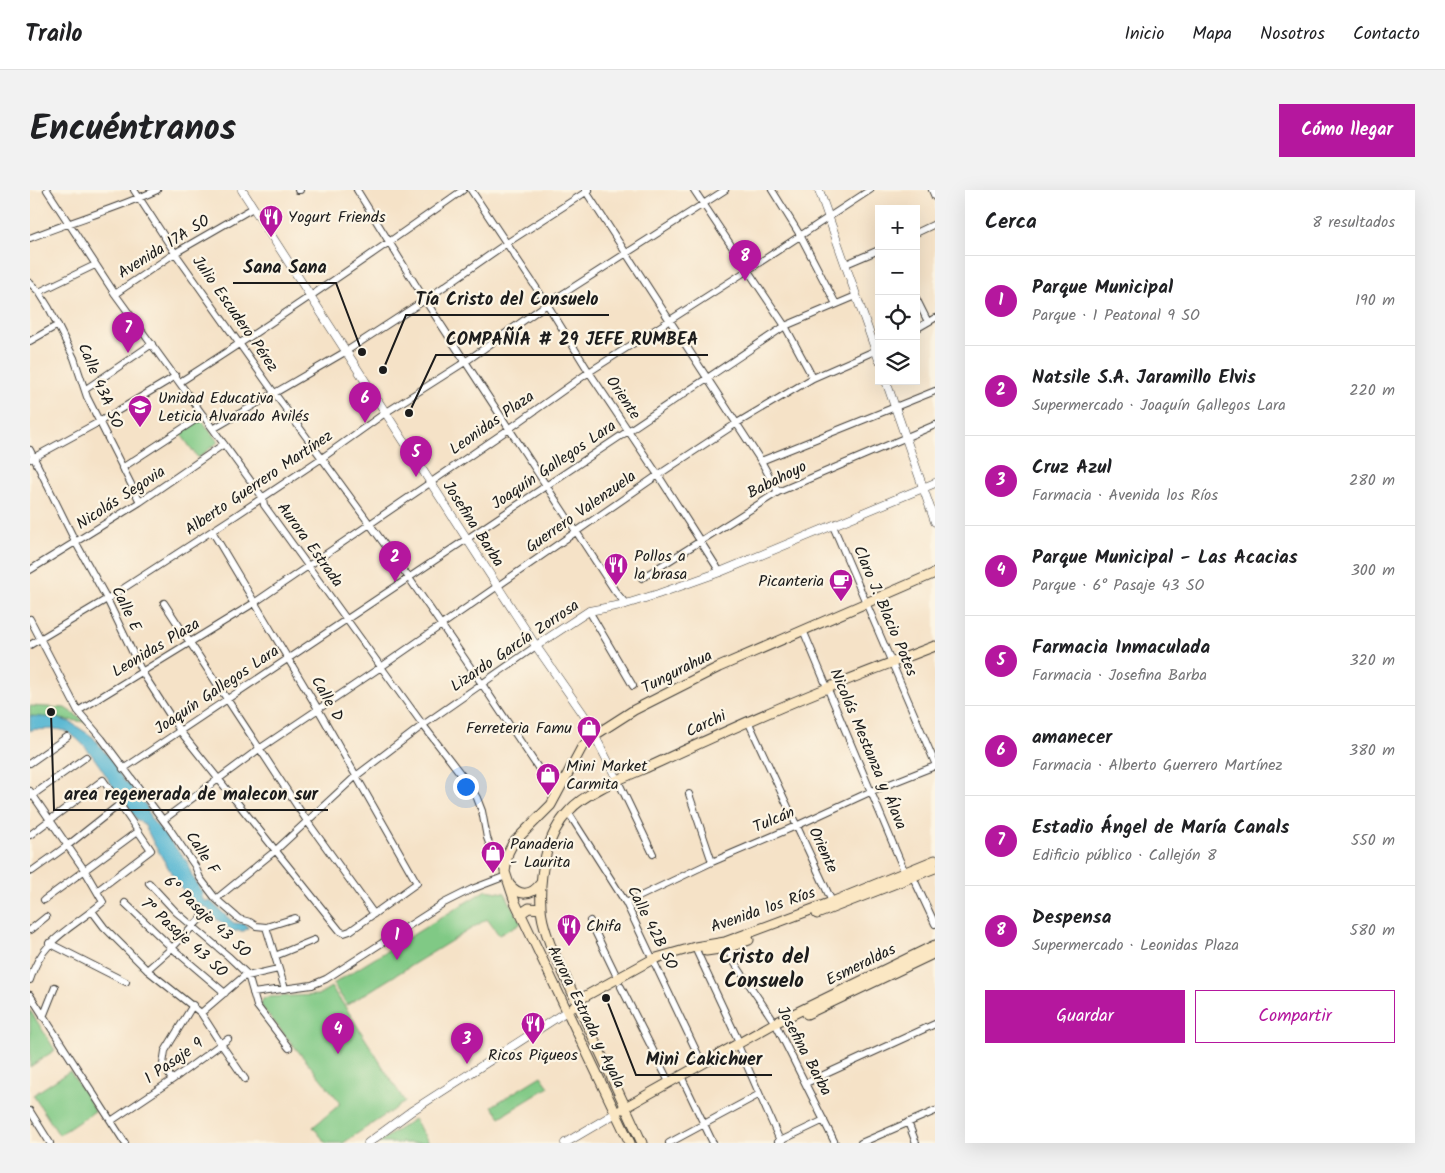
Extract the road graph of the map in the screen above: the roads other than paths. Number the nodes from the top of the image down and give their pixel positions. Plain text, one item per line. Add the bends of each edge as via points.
1 (47, 190) edge
2 (134, 190) edge
3 (157, 190) edge
4 (242, 190) edge
5 (357, 190) edge
6 (463, 190) edge
7 (470, 190) edge
8 (694, 190) edge
9 (726, 190) edge
10 (772, 190) edge
11 (819, 190) edge
12 (870, 190) edge
13 (932, 190) edge
14 (586, 191) edge
15 (935, 197) edge
16 (139, 198) junction
17 (704, 204) junction
18 (253, 208) junction
19 (829, 216) junction
20 (67, 223) junction
21 (935, 224) edge
22 (920, 231) edge
23 (800, 235) junction
24 (30, 238) edge
25 (389, 243) junction
26 (507, 243) junction
27 (875, 252) edge
28 (176, 253) junction
29 (627, 254) junction
30 (846, 264) junction
31 (95, 265) junction
32 (748, 270) junction
33 (30, 283) edge
34 (39, 292) junction
35 (115, 294) junction
36 (309, 296) junction
37 (856, 296) junction
38 (424, 300) junction
39 (547, 304) junction
40 (836, 304) junction
41 (920, 306) edge
42 (935, 318) edge
43 (669, 321) junction
44 (928, 322) junction
45 (58, 325) junction
46 (785, 326) junction
47 (920, 327) edge
48 (30, 341) edge
49 (152, 344) junction
50 (240, 344) junction
51 (875, 345) edge
52 (875, 351) edge
53 (345, 352) junction
54 (465, 362) junction
55 (589, 372) junction
56 (813, 378) junction
57 (178, 379) junction
58 (707, 379) junction
59 (887, 385) edge
60 (86, 389) junction
61 (935, 391) edge
62 (275, 394) junction
63 (895, 407) junction
64 (385, 413) junction
65 (203, 415) junction
66 (99, 422) junction
67 (736, 423) junction
68 (935, 425) edge
69 (213, 429) junction
70 (509, 429) junction
71 (629, 431) junction
72 (906, 437) junction
73 (224, 444) junction
74 (30, 450) edge
75 (322, 458) junction
76 (32, 459) edge
77 (761, 461) junction
78 (122, 468) junction
79 (658, 475) junction
80 (430, 482) junction
81 (935, 483) edge
82 (548, 486) junction
83 (923, 488) junction
84 (778, 492) junction
85 (262, 498) junction
86 (140, 502) junction
87 (935, 522) edge
88 (369, 524) junction
89 (833, 526) junction
90 (212, 531) junction
91 (577, 531) junction
92 (467, 540) junction
93 (700, 541) junction
94 (76, 543) junction
95 (308, 566) junction
96 (30, 570) edge
97 (720, 572) junction
98 (935, 573) edge
99 (409, 578) junction
100 (642, 578) dead end
101 (497, 586) junction
102 (107, 599) junction
103 (866, 602) junction
104 (164, 603) dead end
105 (254, 603) junction
106 (626, 604) junction
107 (589, 611) junction
108 (30, 619) edge
109 (347, 620) junction
110 (442, 626) junction
111 (803, 630) junction
112 (40, 638) junction
113 (190, 644) junction
114 (30, 645) edge
115 (536, 646) junction
116 (935, 646) edge
117 (288, 659) junction
118 (892, 663) junction
119 (381, 667) junction
120 (142, 672) junction
121 (482, 684) junction
122 (633, 686) dead end
123 (828, 688) junction
124 (227, 700) junction
125 (318, 709) junction
126 (78, 710) junction
127 (748, 721) junction
128 (423, 725) junction
129 (180, 731) junction
130 (595, 735) junction
131 (67, 737) dead end
132 (259, 749) junction
133 (86, 757) dead end
134 (30, 763) edge
135 (935, 765) edge
136 (123, 769) junction
137 (356, 776) junction
138 (216, 779) junction
139 (618, 781) junction
140 (872, 791) junction
141 (689, 794) dead end
142 (31, 795) edge
143 (557, 796) junction
144 (120, 804) junction
145 (568, 812) junction
146 (162, 820) junction
147 (307, 821) junction
148 (50, 822) junction
149 (796, 826) junction
150 (138, 830) junction
151 (30, 835) edge
152 (67, 846) junction
153 (275, 851) junction
154 (653, 854) dead end
155 (935, 860) edge
156 (712, 862) junction
157 (935, 868) edge
158 (32, 871) dead end
159 (85, 871) junction
160 (909, 874) junction
161 (506, 876) junction
162 (150, 883) dead end
163 (540, 884) junction
164 (97, 891) junction
165 (216, 899) junction
166 (44, 900) dead end
167 (125, 903) dead end
168 (626, 903) junction
169 (834, 905) junction
170 (541, 909) junction
171 (92, 911) junction
172 (205, 914) dead end
173 (374, 914) junction
174 (520, 914) junction
175 (46, 917) dead end
176 (295, 918) dead end
177 (590, 921) dead end
178 (935, 924) edge
179 (193, 927) junction
180 (266, 927) junction
181 (30, 930) edge
182 (314, 940) dead end
183 (49, 943) junction
184 (935, 945) edge
185 (172, 948) junction
186 (727, 948) junction
187 (697, 952) junction
188 (935, 953) edge
189 (275, 956) junction
190 (654, 961) junction
191 (278, 969) junction
192 (147, 970) junction
193 (248, 975) junction
194 (30, 980) edge
195 (126, 982) dead end
196 (620, 982) junction
197 (55, 987) dead end
198 (285, 988) junction
199 (225, 993) junction
200 (253, 993) junction
201 (30, 995) edge
202 (578, 1004) junction
203 (193, 1005) junction
204 (567, 1011) junction
205 (201, 1013) junction
206 (43, 1017) junction
207 (935, 1024) edge
208 (776, 1026) junction
209 (228, 1039) dead end
210 (738, 1043) junction
211 (221, 1044) junction
212 (289, 1048) dead end
213 (702, 1063) junction
214 (681, 1076) junction
215 (245, 1079) dead end
216 (172, 1080) junction
217 (669, 1082) junction
218 (806, 1083) junction
219 (758, 1095) junction
220 (626, 1107) junction
221 (30, 1111) edge
222 (616, 1113) junction
223 (934, 1114) edge
224 (824, 1120) junction
225 (111, 1121) junction
226 (908, 1122) junction
227 (703, 1124) junction
228 (779, 1142) edge
229 (50, 1143) edge
230 (125, 1143) edge
231 (368, 1143) edge
232 (565, 1143) edge
233 (630, 1143) edge
234 (642, 1143) edge
235 (669, 1143) edge
236 (713, 1143) edge
237 (835, 1143) edge
238 (861, 1143) edge
239 (916, 1143) edge

1 - 20 street, Aurora Estrada
2 - 16 street, Julio Escudero Pérez
3 - 16 street
4 - 18 street, Josefina Barba
5 - 25 street
6 - 25 street
7 - 26 street, Oriente
8 - 17 street
9 - 17 street, Alberto Guerrero Martínez
10 - 23 street
11 - 19 street
12 - 19 street, Leonidas Plaza
13 - 15 street
14 - 26 street
14 - 29 street
16 - 20 street
16 - 28 street, Julio Escudero Pérez
17 - 29 street, Alberto Guerrero Martínez
17 - 32 street
18 - 28 street, Avenida 17A SO
18 - 36 street, Josefina Barba
19 - 23 street, Leonidas Plaza
19 - 30 street
20 - 24 street
20 - 31 street, Aurora Estrada
21 - 22 street
23 - 32 street, Leonidas Plaza
23 - 40 street
25 - 36 street
25 - 38 street
26 - 38 street
26 - 39 street, Oriente
27 - 30 street
28 - 35 street, Avenida 17A SO
28 - 50 street, Julio Escudero Pérez
29 - 39 street, Alberto Guerrero Martínez
29 - 43 street
30 - 37 street
31 - 34 street
31 - 35 street, Aurora Estrada
32 - 43 street, Leonidas Plaza
32 - 46 street
33 - 34 street, Calle 43A SO
34 - 45 street, Calle 43A SO
35 - 49 street, Aurora Estrada
36 - 50 street
36 - 53 street, Josefina Barba
37 - 40 street, Joaquín Gallegos Lara
37 - 51 street
38 - 53 street
38 - 54 street
39 - 54 street, Alberto Guerrero Martínez
39 - 55 street, Oriente
40 - 46 street, Joaquín Gallegos Lara
41 - 44 street
42 - 44 street
43 - 55 street, Leonidas Plaza
43 - 58 street
44 - 47 street
45 - 48 street
45 - 60 street, Calle 43A SO
46 - 56 street
46 - 58 street, Joaquín Gallegos Lara
49 - 57 street, Aurora Estrada
49 - 60 street
50 - 57 street
50 - 62 street, Julio Escudero Pérez
52 - 56 street, Guerrero Valenzuela
53 - 62 street
53 - 64 street, Josefina Barba
54 - 64 street, Alberto Guerrero Martínez
54 - 70 street
55 - 70 street, Leonidas Plaza
55 - 71 street, Oriente
56 - 67 street, Guerrero Valenzuela
57 - 65 street, Aurora Estrada
57 - 66 street
58 - 67 street
58 - 71 street, Joaquín Gallegos Lara
59 - 63 street
60 - 66 street, Calle 43A SO
61 - 63 street
62 - 69 street
62 - 75 street, Julio Escudero Pérez
63 - 72 street
63 - 77 street
64 - 75 street, Alberto Guerrero Martínez
64 - 80 street, Josefina Barba
65 - 69 street, Aurora Estrada
65 - 78 street
66 - 76 street
66 - 78 street, Calle 43A SO
67 - 77 street
67 - 79 street, Guerrero Valenzuela
68 - 72 street, Babahoyo
69 - 73 street, Aurora Estrada
70 - 80 street, Leonidas Plaza
70 - 82 street
71 - 79 street, Oriente
71 - 82 street, Joaquín Gallegos Lara
72 - 83 street
72 - 84 street, Babahoyo
73 - 85 street, Aurora Estrada
73 - 86 street, Nicolás Segovia
74 - 76 street, Calle E
75 - 85 street, Alberto Guerrero Martínez
75 - 88 street, Julio Escudero Pérez
76 - 94 street, Calle E
77 - 84 street
78 - 86 street, Calle 43A SO
79 - 91 street, Guerrero Valenzuela
79 - 93 street, Oriente
80 - 88 street, Leonidas Plaza
80 - 92 street, Josefina Barba
81 - 83 street, Lizardo García Zorrosa
82 - 91 street
82 - 92 street, Joaquín Gallegos Lara
83 - 87 street
83 - 89 street, Lizardo García Zorrosa
84 - 93 street, Babahoyo
85 - 90 street, Alberto Guerrero Martínez
85 - 95 street, Aurora Estrada
86 - 94 street, Nicolás Segovia
88 - 95 street, Leonidas Plaza
88 - 99 street, Julio Escudero Pérez
89 - 97 street, Lizardo García Zorrosa
89 - 103 street, Claro J. Blacio Potes
90 - 102 street, Alberto Guerrero Martínez
90 - 105 street, Calle D
91 - 101 street, Guerrero Valenzuela
91 - 106 street
92 - 99 street, Joaquín Gallegos Lara
92 - 101 street, Josefina Barba
93 - 97 street, Oriente
93 - 100 street, Babahoyo
94 - 96 street, Nicolás Segovia
94 - 102 street, Calle E
95 - 105 street, Leonidas Plaza
95 - 109 street, Aurora Estrada
97 - 106 street, Lizardo García Zorrosa
98 - 103 main road, Tungurahua
99 - 109 street, Joaquín Gallegos Lara
99 - 110 street, Julio Escudero Pérez
101 - 110 street, Guerrero Valenzuela
101 - 115 street, Josefina Barba
102 - 112 street, Alberto Guerrero Martínez
102 - 120 street, Calle E
103 - 111 main road, Tungurahua
103 - 118 street, Claro J. Blacio Potes
104 - 113 street
105 - 113 street, Leonidas Plaza
105 - 117 street, Calle D
106 - 107 street, Lizardo García Zorrosa
107 - 115 street, Lizardo García Zorrosa
107 - 122 street
108 - 112 street, Calle F
109 - 117 street, Joaquín Gallegos Lara
109 - 119 street, Aurora Estrada
110 - 119 street, Guerrero Valenzuela
110 - 121 street, Julio Escudero Pérez
111 - 123 street, Nicolás Mestanza y Álava
111 - 130 main road, Tungurahua via 719,667 634,710
112 - 114 street, Alberto Guerrero Martínez
112 - 126 street, Calle F
113 - 120 street, Leonidas Plaza
113 - 124 street
115 - 121 street, Lizardo García Zorrosa
115 - 130 street, Josefina Barba
116 - 118 main road, Carchi
117 - 124 street, Joaquín Gallegos Lara
117 - 125 street, Calle D
118 - 123 main road, Carchi
118 - 135 street, Claro J. Blacio Potes
119 - 125 street, Guerrero Valenzuela
119 - 128 street, Aurora Estrada
120 - 126 street, Leonidas Plaza
120 - 129 street, Calle E
121 - 128 street, Lizardo García Zorrosa
121 - 143 street, Julio Escudero Pérez
123 - 127 main road, Carchi
123 - 140 street, Nicolás Mestanza y Álava
124 - 129 street, Joaquín Gallegos Lara
124 - 132 street
125 - 132 street, Guerrero Valenzuela
125 - 137 street, Calle D
126 - 136 street, Calle F
127 - 139 main road, Carchi
127 - 149 street, Oriente
128 - 137 street, Lizardo García Zorrosa
128 - 161 street, Aurora Estrada via 477,798 487,838
129 - 136 street, Joaquín Gallegos Lara
129 - 138 street, Calle E
130 - 139 street, Josefina Barba
130 - 143 main road, Tungurahua via 582,747
131 - 134 street
132 - 138 street, Guerrero Valenzuela
132 - 147 street
133 - 142 street
135 - 140 street, Tulcán
136 - 146 street, Calle F
137 - 147 street, Lizardo García Zorrosa
137 - 173 street, Calle D via 416,883
138 - 146 street, Guerrero Valenzuela
138 - 153 street, Calle E
139 - 145 main road, Carchi via 575,804
139 - 154 street, Josefina Barba
140 - 149 street, Tulcán
140 - 160 street, Nicolás Mestanza y Álava
141 - 156 street
142 - 148 street
143 - 161 main road, Tungurahua via 513,843 508,853
144 - 148 street via 103,780
144 - 150 street
144 - 152 street
145 - 163 main road, Carchi via 549,845
145 - 168 street, Calle 42B SO
146 - 165 street, Calle F
147 - 153 street, Lizardo García Zorrosa
147 - 173 street
148 - 151 street
148 - 152 street
149 - 156 street, Tulcán
149 - 169 street, Oriente
150 - 159 street
150 - 164 street via 151,850
152 - 158 street
152 - 159 street
153 - 165 street, Lizardo García Zorrosa
153 - 173 street, Calle E via 340,931 350,931
155 - 160 main road, Avenida los Ríos
156 - 168 street, Tulcán
157 - 160 main road, Avenida los Ríos
159 - 164 street
159 - 166 street
160 - 169 main road, Avenida los Ríos
160 - 178 street, Nicolás Mestanza y Álava
161 - 163 main road via 516,892 523,894 530,894
161 - 174 main road, Aurora Estrada y Ayala
161 - 198 street via 444,903 326,979 312,985
162 - 179 street, 6° Pasaje 43 SO
163 - 170 main road, Aurora Estrada y Ayala
164 - 171 street via 103,902
165 - 180 street, Calle F via 239,920
167 - 185 street, 7° Pasaje 43 SO
168 - 190 street, Calle 42B SO
169 - 186 main road, Avenida los Ríos
169 - 190 main road, Avenida los Ríos via 726,942 695,947
170 - 174 main road via 530,908
170 - 202 main road, Aurora Estrada y Ayala via 550,944
171 - 183 street
171 - 192 street, 1 Pasaje 9
172 - 179 street
174 - 204 main road, Aurora Estrada y Ayala
175 - 181 street
176 - 180 street
177 - 196 street
179 - 185 street
179 - 193 street, 6° Pasaje 43 SO
180 - 189 street
182 - 189 street
183 - 194 street via 39,957
183 - 195 street
184 - 208 main road, Esmeraldas
185 - 192 street
185 - 199 street, 7° Pasaje 43 SO
186 - 187 main road, Avenida los Ríos
186 - 208 street, Josefina Barba
187 - 190 main road, Avenida los Ríos
187 - 210 street
188 - 208 main road, Esmeraldas
189 - 191 street
190 - 196 main road, Avenida los Ríos
190 - 213 street, Calle 42B SO
191 - 193 street
191 - 198 street
192 - 203 street, 1 Pasaje 9
193 - 199 street
193 - 200 street, 6° Pasaje 43 SO
196 - 202 main road, Avenida los Ríos
196 - 217 street
197 - 206 street
198 - 200 street
199 - 205 street
200 - 212 street, 6° Pasaje 43 SO via 258,1006
201 - 206 street
202 - 204 main road, Avenida los Ríos
202 - 220 main road, Aurora Estrada y Ayala
203 - 205 street, 1 Pasaje 9
203 - 216 street via 165,1051 163,1064
204 - 222 main road, Aurora Estrada y Ayala
204 - 231 street, Avenida los Ríos via 413,1110
205 - 211 street, 1 Pasaje 9
206 - 225 street
207 - 218 street
208 - 210 main road, Esmeraldas
208 - 218 street, Josefina Barba
209 - 211 street
210 - 213 main road, Esmeraldas
210 - 219 street
211 - 215 street
211 - 216 street, 1 Pasaje 9
213 - 214 main road, Esmeraldas
214 - 217 main road, Esmeraldas
214 - 227 street
216 - 225 street, 1 Pasaje 9
217 - 220 main road, Esmeraldas
218 - 224 street, Josefina Barba
219 - 227 street
219 - 228 street
220 - 222 main road, Esmeraldas
220 - 234 main road, Aurora Estrada y Ayala
221 - 229 street
222 - 232 street, Esmeraldas
222 - 233 main road, Aurora Estrada y Ayala
223 - 226 street
224 - 228 street
224 - 237 street, Josefina Barba
225 - 230 street
226 - 238 street
226 - 239 street
227 - 235 street
227 - 236 street

